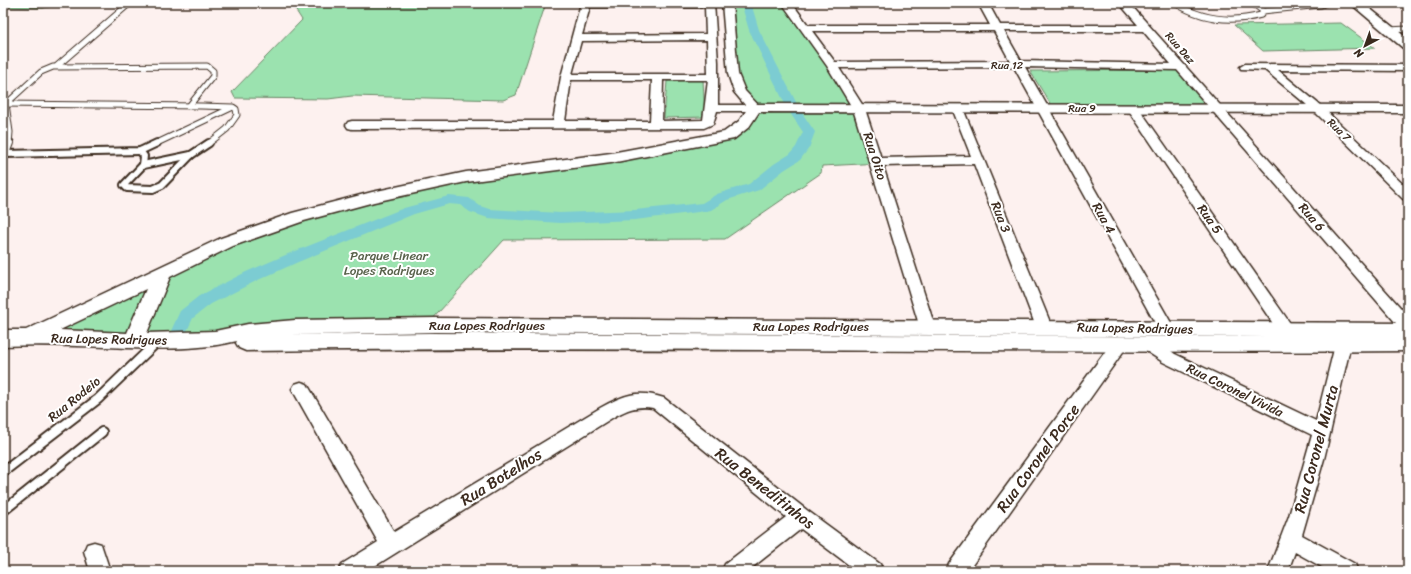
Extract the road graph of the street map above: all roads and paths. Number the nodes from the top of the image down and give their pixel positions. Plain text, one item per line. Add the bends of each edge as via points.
1 (130, 3) edge
2 (586, 3) edge
3 (709, 3) edge
4 (727, 3) edge
5 (787, 3) edge
6 (983, 3) edge
7 (1124, 3) edge
8 (1174, 3) edge
9 (1252, 3) edge
10 (1326, 3) edge
11 (1356, 3) edge
12 (1263, 11) junction
13 (998, 27) junction
14 (806, 28) junction
15 (1146, 28) junction
16 (1408, 29) edge
17 (1388, 30) junction
18 (712, 37) junction
19 (576, 38) junction
20 (1408, 45) edge
21 (1019, 64) junction
22 (832, 65) junction
23 (57, 66) junction
24 (1181, 67) junction
25 (1245, 67) dead end
26 (1267, 67) junction
27 (1408, 68) edge
28 (566, 77) junction
29 (658, 77) junction
30 (713, 77) junction
31 (5, 104) edge
32 (189, 106) junction
33 (233, 107) junction
34 (712, 108) junction
35 (755, 108) junction
36 (958, 108) junction
37 (1043, 108) junction
38 (1134, 108) junction
39 (1317, 108) junction
40 (859, 109) junction
41 (1216, 109) junction
42 (1408, 109) edge
43 (352, 124) dead end
44 (558, 125) junction
45 (656, 125) junction
46 (140, 151) junction
47 (4, 155) edge
48 (191, 155) junction
49 (979, 160) junction
50 (877, 162) junction
51 (143, 165) junction
52 (1408, 196) edge
53 (162, 273) junction
54 (1408, 326) edge
55 (927, 327) junction
56 (1044, 327) junction
57 (1166, 328) junction
58 (1286, 330) junction
59 (1330, 330) junction
60 (1408, 330) edge
61 (781, 335) junction
62 (1016, 336) junction
63 (3, 338) edge
64 (29, 338) junction
65 (134, 341) junction
66 (158, 341) junction
67 (1408, 343) edge
68 (1343, 344) junction
69 (1119, 345) junction
70 (1149, 345) junction
71 (301, 389) dead end
72 (658, 403) joint
73 (102, 432) dead end
74 (1322, 432) junction
75 (3, 472) edge
76 (3, 511) edge
77 (801, 517) junction
78 (1291, 539) junction
79 (391, 545) junction
80 (94, 551) dead end
81 (100, 571) edge
82 (349, 571) edge
83 (732, 571) edge
84 (873, 571) edge
85 (956, 571) edge
86 (1278, 571) edge
87 (1348, 571) edge

1 - 23 lane
2 - 3 street
2 - 19 street
3 - 18 street
4 - 35 street via 732,74 740,92
5 - 14 street, Rua Oito
6 - 13 street, Rua 4
7 - 15 street, Rua Dez
8 - 12 lane via 1194,13 1223,18 1253,18 1261,15
9 - 12 lane
10 - 12 lane
11 - 17 street
13 - 14 street
13 - 15 street
13 - 21 street, Rua 4
14 - 22 street, Rua Oito
15 - 24 street, Rua Dez
16 - 17 lane
17 - 20 street
18 - 19 street
18 - 30 street
19 - 28 street
21 - 22 street, Rua 12
21 - 24 street, Rua 12
21 - 37 street, Rua 4
22 - 40 street, Rua Oito
23 - 31 lane via 41,72
23 - 32 lane via 207,66 213,71 213,76
24 - 41 street, Rua Dez
25 - 26 street
26 - 27 street
26 - 39 street, Rua 7
28 - 29 street
28 - 44 street
29 - 30 street
29 - 45 street
30 - 34 street
31 - 32 lane
31 - 47 lane via 10,138 9,149
32 - 33 lane
33 - 46 lane
33 - 48 lane via 237,115 227,129
34 - 35 street
34 - 45 street via 709,122 704,124
35 - 40 street, Rua 9
35 - 53 street via 744,124 729,136 610,158 486,174 372,197 298,217 227,242
36 - 37 street, Rua 9
36 - 40 street, Rua 9
36 - 49 street, Rua 3
37 - 38 street, Rua 9
37 - 57 street, Rua 4
38 - 41 street, Rua 9
38 - 58 street, Rua 5
39 - 41 street, Rua 9
39 - 42 street, Rua 9
39 - 52 street, Rua 7
40 - 50 street, Rua Oito
41 - 54 street, Rua 6
43 - 44 street
44 - 45 street
46 - 47 lane
46 - 51 lane via 144,156
48 - 51 lane
48 - 51 lane via 162,185 153,189 127,188 124,185
49 - 50 street
49 - 56 street, Rua 3
50 - 55 street, Rua Oito
53 - 64 street
53 - 65 street
55 - 61 street, Rua Lopes Rodrigues
55 - 62 street, Rua Lopes Rodrigues
56 - 57 street, Rua Lopes Rodrigues
56 - 62 street, Rua Lopes Rodrigues
57 - 58 street, Rua Lopes Rodrigues
58 - 59 street, Rua Lopes Rodrigues
59 - 60 street, Rua Lopes Rodrigues
59 - 68 street
61 - 62 street, Rua Lopes Rodrigues
61 - 66 street, Rua Lopes Rodrigues via 239,343 215,339
62 - 69 street, Rua Lopes Rodrigues
63 - 64 street, Rua Lopes Rodrigues
64 - 65 street, Rua Lopes Rodrigues
65 - 66 street, Rua Lopes Rodrigues
66 - 75 lane, Rua Rodeio via 88,406
67 - 68 street, Rua Lopes Rodrigues
68 - 70 street, Rua Lopes Rodrigues
68 - 74 street, Rua Coronel Murta
69 - 70 street, Rua Lopes Rodrigues
69 - 85 street, Rua Coronel Porce
70 - 74 street, Rua Coronel Vivida via 1169,358
71 - 79 street
72 - 77 street, Rua Beneditinhos
72 - 79 street, Rua Botelhos via 647,399 625,402
73 - 76 lane
74 - 78 street, Rua Coronel Murta
77 - 83 street
77 - 84 street, Rua Beneditinhos
78 - 86 street, Rua Coronel Murta
78 - 87 street
79 - 82 street, Rua Botelhos
80 - 81 street

